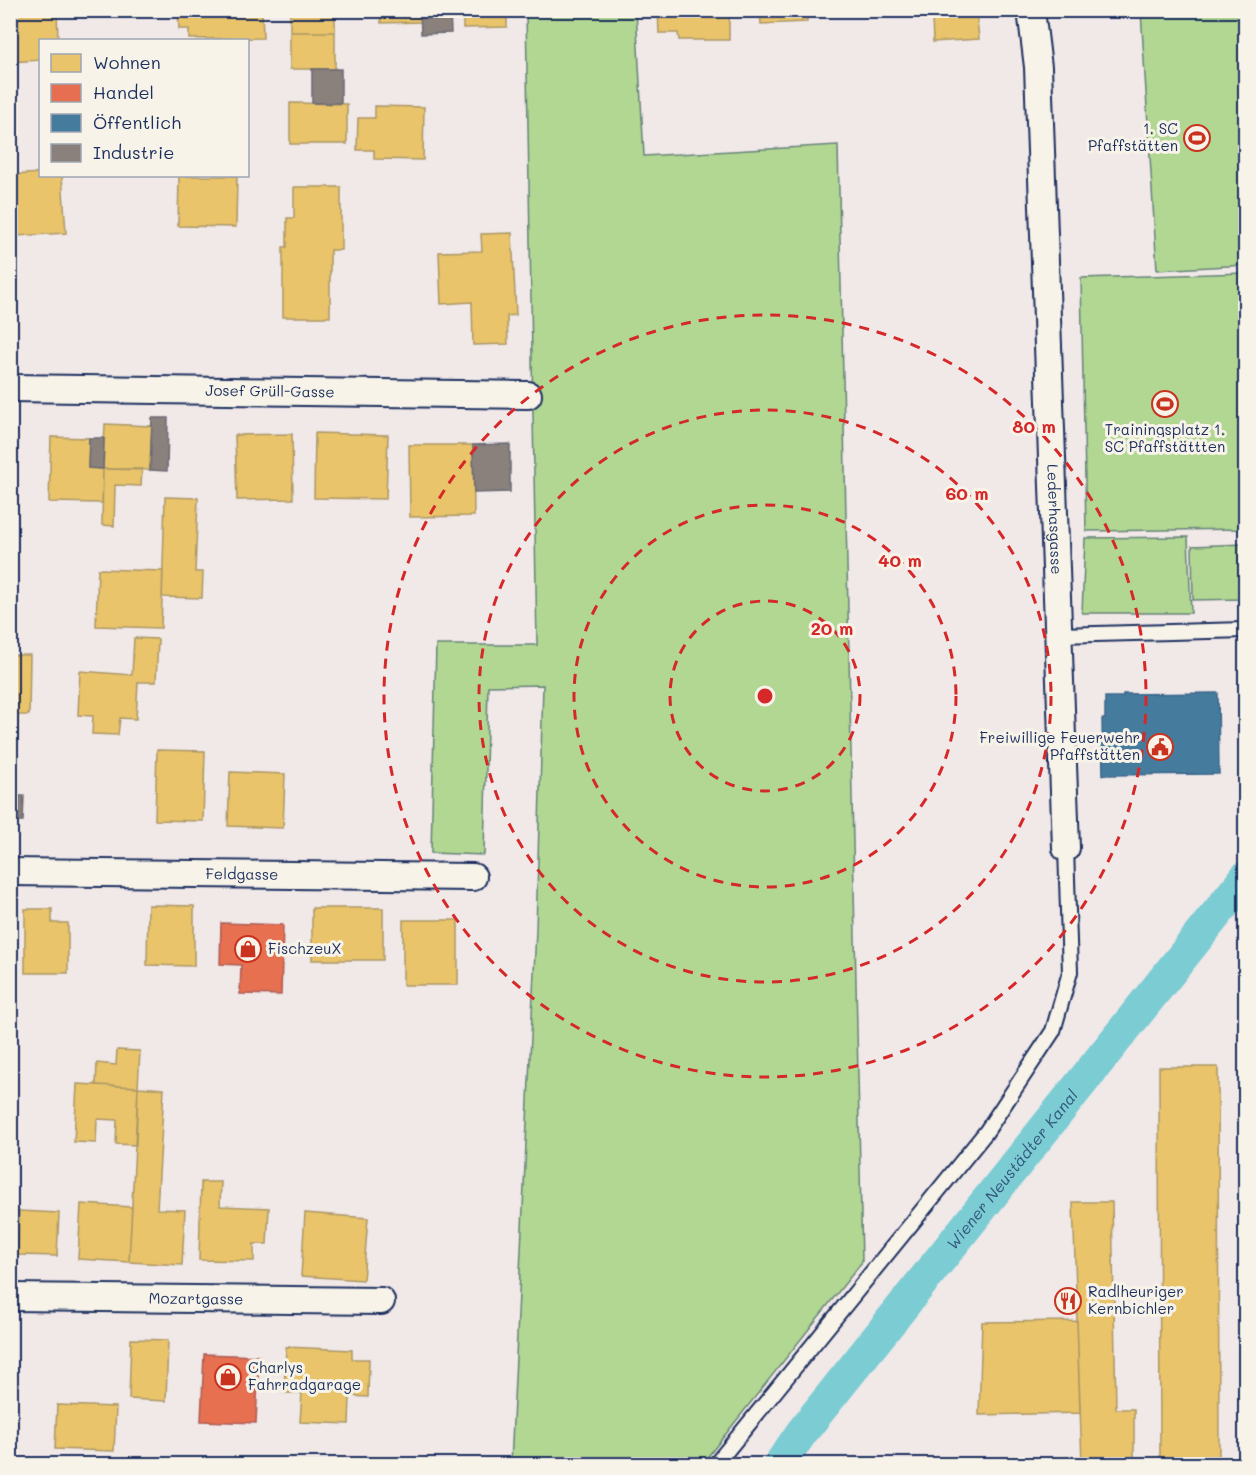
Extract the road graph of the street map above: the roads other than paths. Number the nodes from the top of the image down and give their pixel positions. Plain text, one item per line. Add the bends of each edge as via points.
1 (1031, 10) edge
2 (10, 388) edge
3 (528, 395) dead end
4 (1245, 630) edge
5 (1058, 635) junction
6 (1066, 848) joint
7 (10, 872) edge
8 (473, 878) dead end
9 (10, 1297) edge
10 (381, 1301) dead end
11 (716, 1464) edge

1 - 5 street, Lederhasgasse via 1038,67
2 - 3 street, Josef Grüll-Gasse
4 - 5 lane
5 - 6 street, Lederhasgasse
6 - 11 lane via 1070,972 1053,1031 986,1132
7 - 8 street, Feldgasse
9 - 10 street, Mozartgasse

